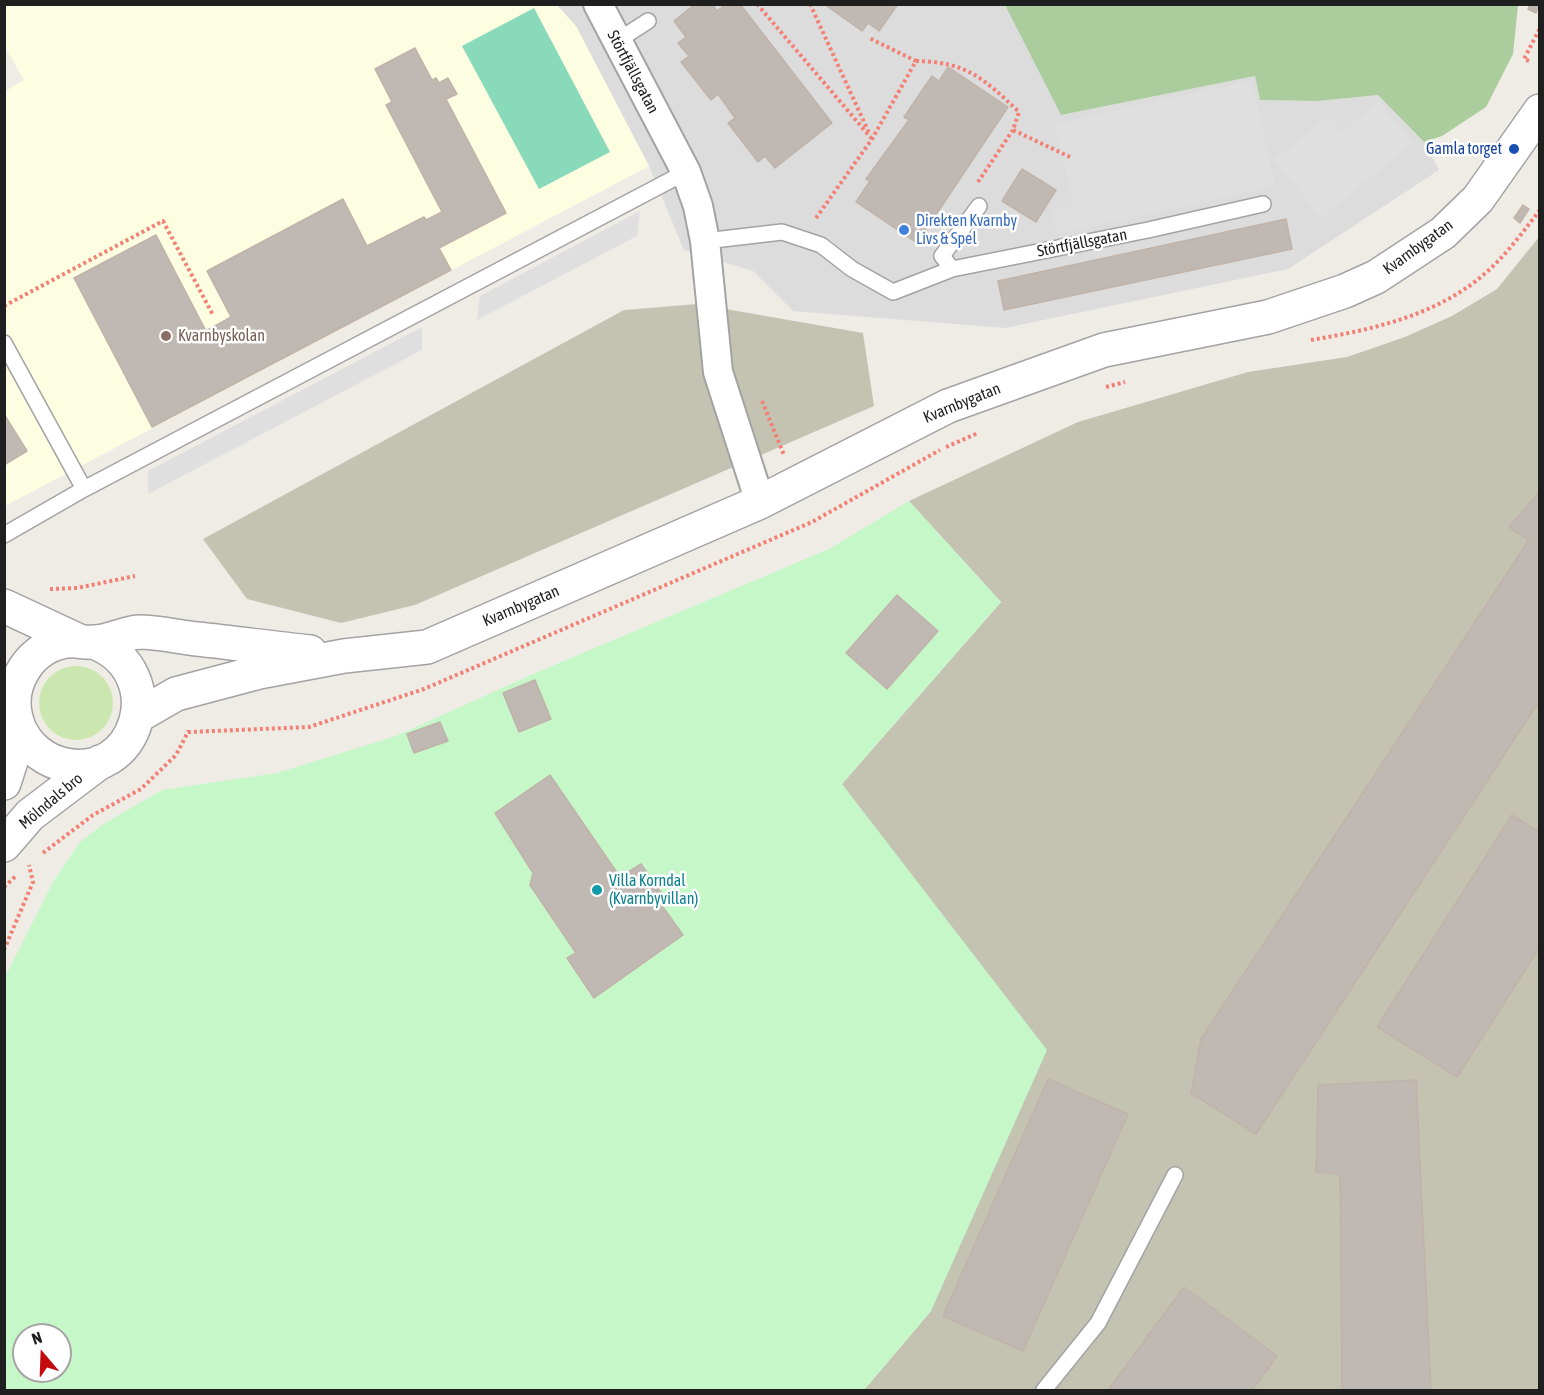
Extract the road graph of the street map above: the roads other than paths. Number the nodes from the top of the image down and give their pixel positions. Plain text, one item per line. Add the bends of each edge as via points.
1 (598, 4) edge
2 (648, 21) dead end
3 (617, 41) junction
4 (1539, 111) edge
5 (686, 172) junction
6 (1263, 204) dead end
7 (979, 206) dead end
8 (705, 242) junction
9 (952, 269) junction
10 (4, 343) edge
11 (84, 489) junction
12 (760, 502) junction
13 (4, 535) edge
14 (4, 606) edge
15 (86, 641) junction
16 (344, 656) junction
17 (10, 684) edge
18 (138, 716) junction
19 (17, 724) junction
20 (101, 760) junction
21 (4, 783) edge
22 (16, 855) edge
23 (1175, 1175) dead end
24 (1044, 1390) edge

1 - 3 street, Störtfjällsgatan
2 - 3 lane
3 - 5 street, Störtfjällsgatan
4 - 12 street, Kvarnbygatan via 1478,199 1443,233 1376,277 1268,317 1104,350 959,402
5 - 8 street, Störtfjällsgatan
5 - 11 lane
6 - 9 lane, Störtfjällsgatan
7 - 9 lane via 942,256
8 - 9 lane, Störtfjällsgatan via 782,232 821,245 852,269 893,292
8 - 12 street, Störtfjällsgatan via 718,372
10 - 11 lane
11 - 13 lane
12 - 16 street, Kvarnbygatan via 427,647
14 - 15 street
15 - 16 street, Kvarnbygatan via 137,632
15 - 17 street via 56,644 37,654
15 - 18 street via 111,650 130,670 138,688
16 - 18 street, Kvarnbygatan via 259,672 176,694
17 - 19 street
18 - 20 street via 128,740
19 - 20 street via 31,746 52,761 76,766
19 - 21 street via 14,755
20 - 22 street, Mölndals bro via 30,815
23 - 24 lane via 1098,1323

